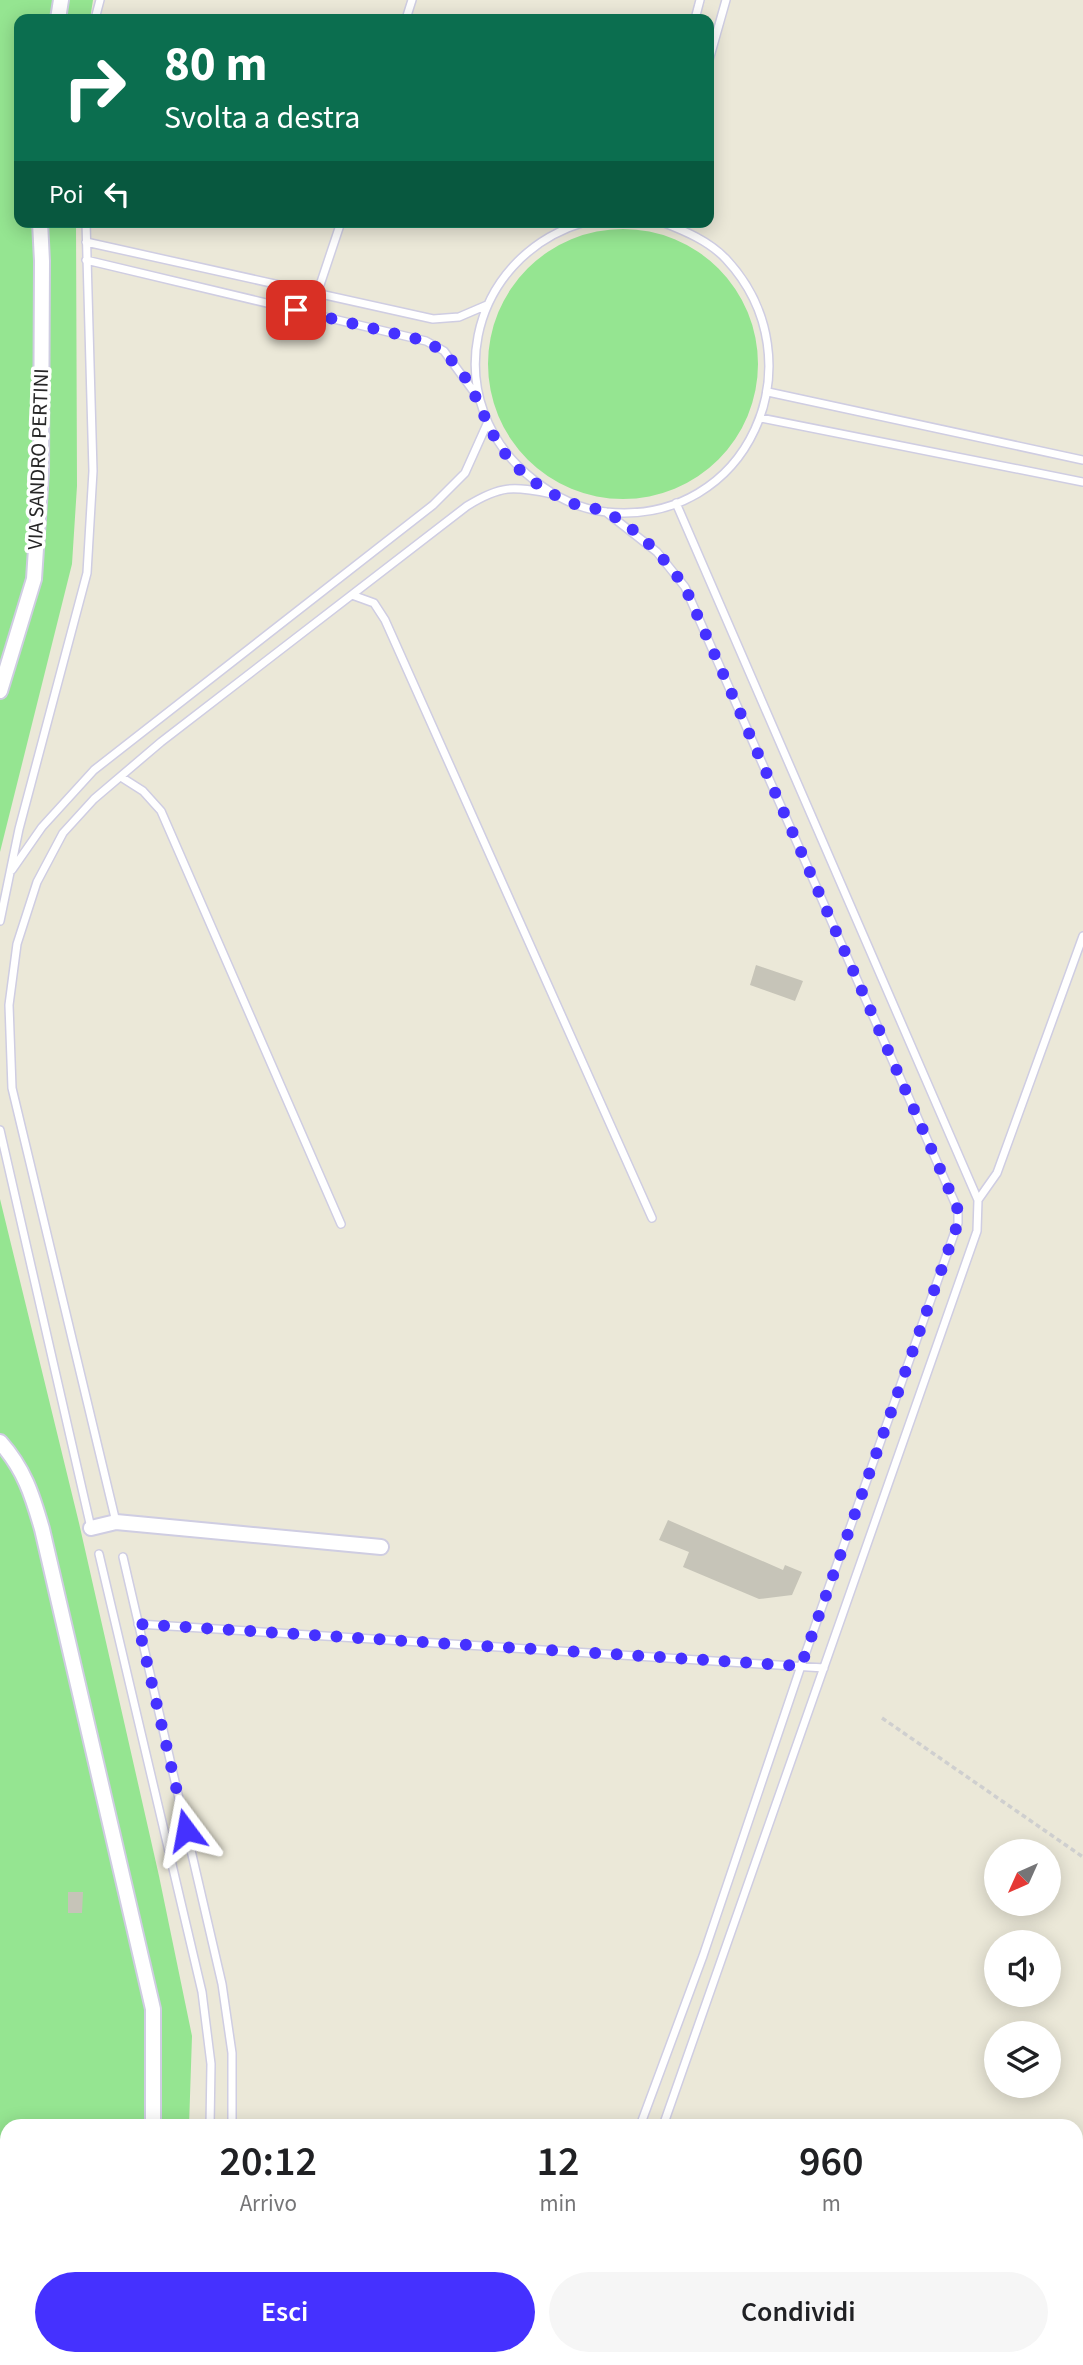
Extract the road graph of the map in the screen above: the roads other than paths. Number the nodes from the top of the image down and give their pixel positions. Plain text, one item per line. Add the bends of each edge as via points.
1 (726, 0) edge
2 (714, 42) edge
3 (40, 228) edge
4 (86, 228) edge
5 (339, 228) edge
6 (563, 228) edge
7 (677, 228) edge
8 (86, 242) junction
9 (86, 260) junction
10 (318, 291) junction
11 (487, 305) junction
12 (768, 392) junction
13 (478, 398) junction
14 (761, 418) junction
15 (487, 424) junction
16 (1083, 460) edge
17 (1083, 482) edge
18 (552, 494) junction
19 (676, 503) junction
20 (606, 512) junction
21 (352, 595) junction
22 (0, 691) edge
23 (121, 777) junction
24 (10, 873) junction
25 (0, 921) edge
26 (1083, 936) edge
27 (0, 1130) edge
28 (978, 1200) junction
29 (652, 1218) dead end
30 (341, 1224) dead end
31 (0, 1442) edge
32 (116, 1522) junction
33 (91, 1528) joint
34 (381, 1547) dead end
35 (99, 1554) dead end
36 (123, 1557) dead end
37 (138, 1624) junction
38 (801, 1666) junction
39 (824, 1668) junction
40 (153, 2119) edge
41 (210, 2119) edge
42 (232, 2119) edge
43 (643, 2119) edge
44 (665, 2119) edge

1 - 2 lane
3 - 22 street, VIA SANDRO PERTINI via 41,472 34,579
4 - 8 lane
5 - 10 lane
6 - 11 lane via 531,247 506,273
7 - 12 lane via 724,257 748,286 764,319 771,355
8 - 9 lane
8 - 10 lane
9 - 13 lane via 426,341 444,351
9 - 24 lane via 93,471 87,573
10 - 11 lane via 433,319 459,317
11 - 13 lane via 477,335
12 - 14 lane
12 - 16 lane
13 - 15 lane
14 - 17 lane
14 - 19 lane via 727,469
15 - 18 lane via 514,464
15 - 24 lane via 465,473 433,505 94,770 42,827
18 - 20 lane
18 - 21 lane via 520,487 490,491
19 - 20 lane via 642,512
19 - 28 lane
20 - 38 lane via 657,552 685,587 958,1210 958,1223
21 - 23 lane
21 - 29 lane via 374,603 385,620
23 - 30 lane via 162,811
23 - 32 lane via 63,833 37,882 17,944 9,1005 12,1088
24 - 25 lane
26 - 28 lane via 997,1173
27 - 33 lane
28 - 39 lane via 977,1231
31 - 40 street via 18,1462 42,1528 153,2009
32 - 33 street
32 - 34 street
35 - 41 lane via 202,1992 211,2064
36 - 37 lane
37 - 38 lane
37 - 42 lane via 222,1984 232,2053
38 - 39 lane
38 - 43 lane
39 - 44 lane

